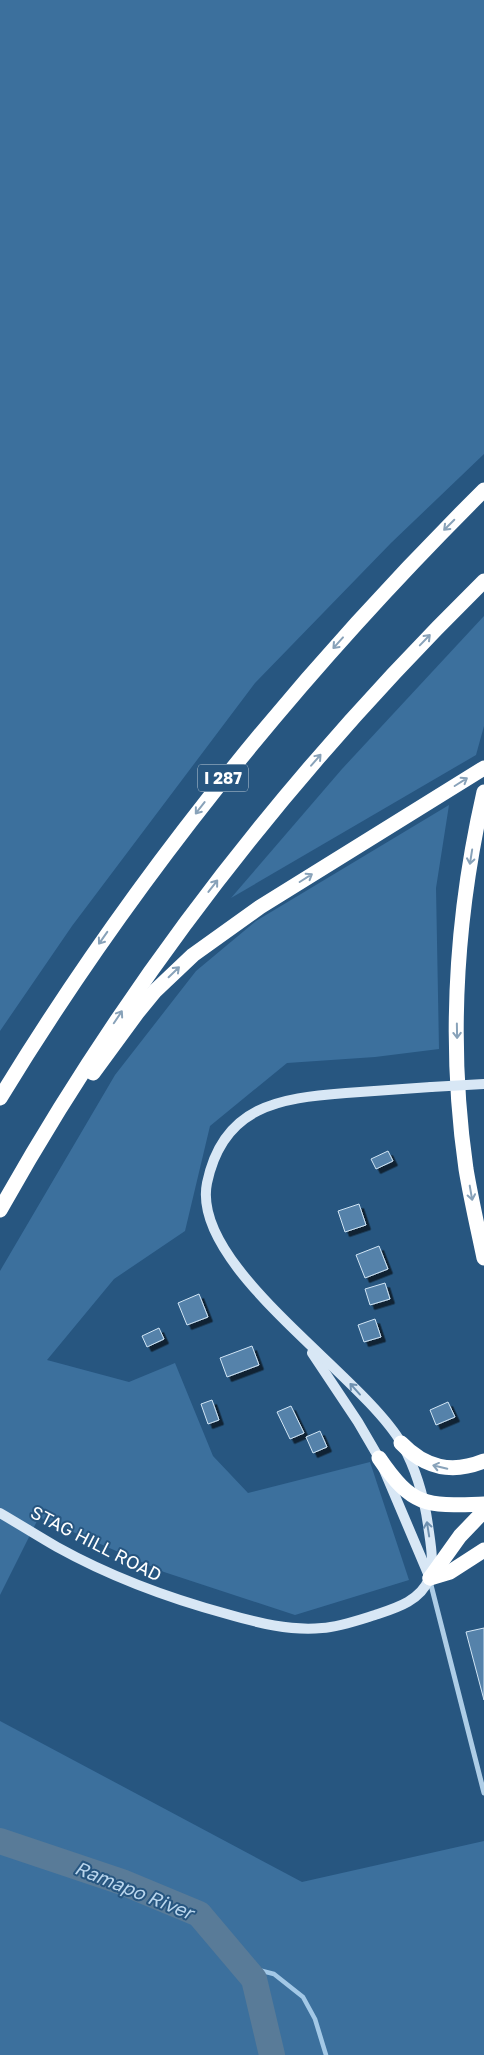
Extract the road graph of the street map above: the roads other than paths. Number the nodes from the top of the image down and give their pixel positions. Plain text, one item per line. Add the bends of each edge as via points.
1 (484, 490) edge
2 (484, 581) edge
3 (484, 768) edge
4 (484, 792) edge
5 (484, 1084) edge
6 (0, 1098) edge
7 (18, 1178) junction
8 (0, 1210) edge
9 (484, 1258) edge
10 (302, 1338) junction
11 (401, 1443) junction
12 (379, 1458) junction
13 (484, 1461) edge
14 (424, 1502) junction
15 (484, 1504) edge
16 (484, 1511) edge
17 (0, 1513) edge
18 (484, 1550) edge
19 (430, 1578) junction
20 (484, 1793) edge

1 -> 6 highway, I 287 via 357,621 234,764 106,935
7 -> 2 highway via 120,1014 217,881 350,720
7 -> 3 highway via 137,1013 193,955 260,907
4 -> 9 highway via 466,890 456,1024 466,1169
5 - 10 street, bridge via 300,1096 253,1112 230,1130 215,1157 206,1186 208,1217 220,1244
7 - 8 highway
11 -> 10 street via 343,1377
10 - 12 street
13 -> 11 highway via 464,1467 438,1468 423,1462
11 - 14 street
12 - 14 highway via 396,1483
12 - 19 street
14 - 15 highway
19 -> 14 street via 431,1547
16 - 19 highway via 460,1536
17 - 19 street, STAG HILL ROAD via 58,1547 158,1593 240,1618 287,1628 325,1628 401,1606 419,1594
18 - 19 highway via 450,1572
19 - 20 street

